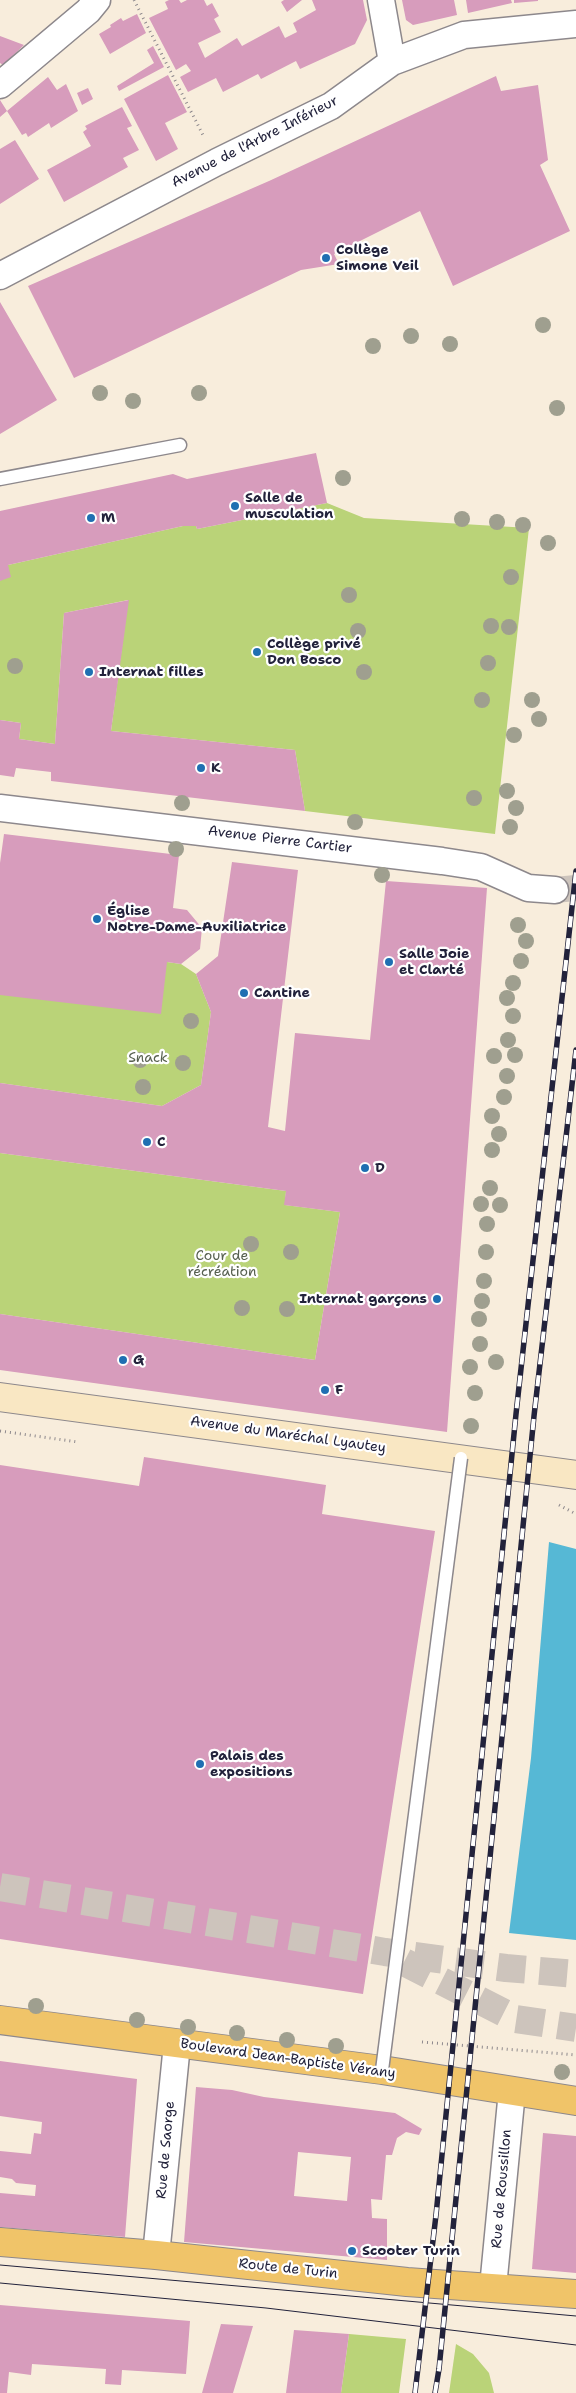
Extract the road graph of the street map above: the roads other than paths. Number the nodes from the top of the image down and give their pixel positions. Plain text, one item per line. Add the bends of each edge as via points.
1 (97, 0) edge
2 (382, 0) edge
3 (576, 24) edge
4 (392, 62) junction
5 (0, 85) edge
6 (0, 276) edge
7 (180, 445) dead end
8 (0, 479) edge
9 (0, 808) edge
10 (556, 890) tunnel mouth
11 (0, 1397) edge
12 (461, 1458) junction
13 (576, 1474) edge
14 (0, 2020) edge
15 (177, 2044) junction
16 (382, 2070) junction
17 (512, 2091) junction
18 (576, 2101) edge
19 (0, 2242) edge
20 (156, 2255) junction
21 (493, 2287) junction
22 (576, 2294) edge

1 - 5 street
2 - 4 street
3 - 4 street, Avenue de l'Arbre Inférieur via 464,35
4 - 6 street, Avenue de l'Arbre Inférieur via 331,106
7 - 8 lane
9 - 10 street, Avenue Pierre Cartier via 442,861 481,867 528,888
11 - 12 main road, Avenue du Maréchal Lyautey
12 - 13 main road, Avenue du Maréchal Lyautey
12 - 16 lane, bridge
14 - 15 main road, Boulevard Jean-Baptiste Vérany
15 - 16 main road, Boulevard Jean-Baptiste Vérany
15 - 20 street, Rue de Saorge
16 - 17 main road, Boulevard Jean-Baptiste Vérany
17 - 18 main road, Boulevard Jean-Baptiste Vérany
17 - 21 street, Rue de Roussillon
19 - 20 main road, Route de Turin
20 - 21 main road, Route de Turin via 407,2282
21 - 22 main road, Route de Turin

